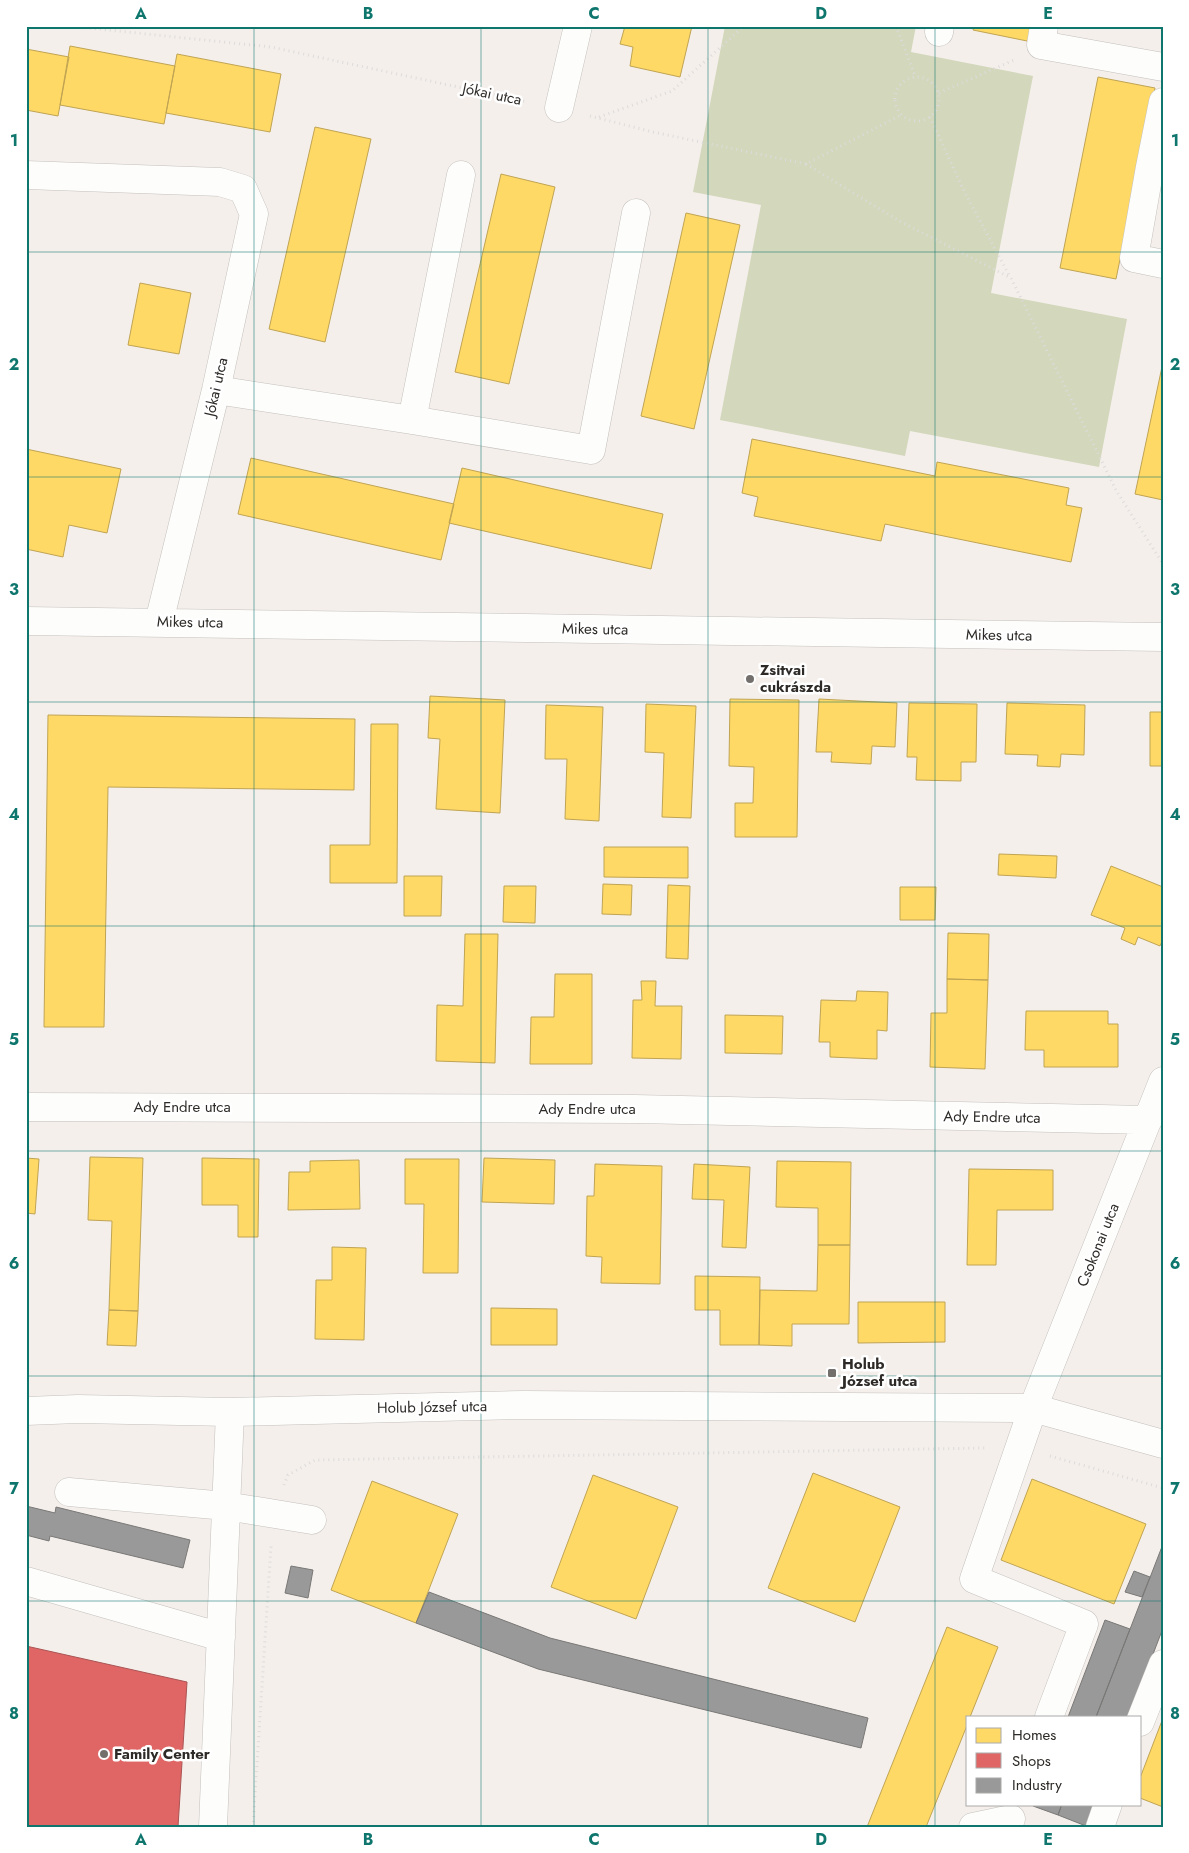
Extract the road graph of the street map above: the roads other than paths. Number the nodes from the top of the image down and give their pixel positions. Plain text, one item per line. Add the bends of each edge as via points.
1 (578, 26) edge
2 (1046, 36) edge
3 (1163, 68) edge
4 (1163, 102) edge
5 (559, 108) road end
6 (1156, 168) edge
7 (26, 175) edge
8 (461, 176) dead end
9 (636, 213) dead end
10 (1163, 264) edge
11 (216, 390) junction
12 (412, 420) junction
13 (26, 621) edge
14 (159, 622) junction
15 (1163, 637) edge
16 (1163, 1081) edge
17 (26, 1107) edge
18 (1148, 1120) junction
19 (1033, 1408) junction
20 (26, 1411) edge
21 (230, 1412) junction
22 (1163, 1444) edge
23 (68, 1492) dead end
24 (226, 1506) junction
25 (312, 1520) dead end
26 (26, 1581) edge
27 (221, 1637) junction
28 (1163, 1664) edge
29 (1049, 1716) edge
30 (1142, 1717) edge
31 (1107, 1806) edge
32 (1019, 1817) edge
33 (213, 1827) edge
34 (973, 1827) edge
35 (1100, 1827) edge

1 - 5 street
2 - 3 street
4 - 6 street
6 - 10 street via 1134,258
7 - 11 street, Jókai utca via 220,182 243,189 254,214
8 - 12 street
9 - 12 street via 592,450
11 - 12 street
11 - 14 street, Jókai utca
13 - 14 street, Mikes utca
14 - 15 street, Mikes utca
16 - 18 street, Csokonai utca
17 - 18 street, Ady Endre utca via 625,1109
18 - 19 street, Csokonai utca
19 - 21 street, Holub József utca via 523,1405
19 - 22 street, Holub József utca
19 - 29 street, Csokonai utca via 974,1579 1084,1624
20 - 21 street, Holub József utca
21 - 24 street
23 - 24 street
24 - 25 street
24 - 27 street
26 - 27 street
27 - 33 street
28 - 30 street
31 - 35 street
32 - 34 street

